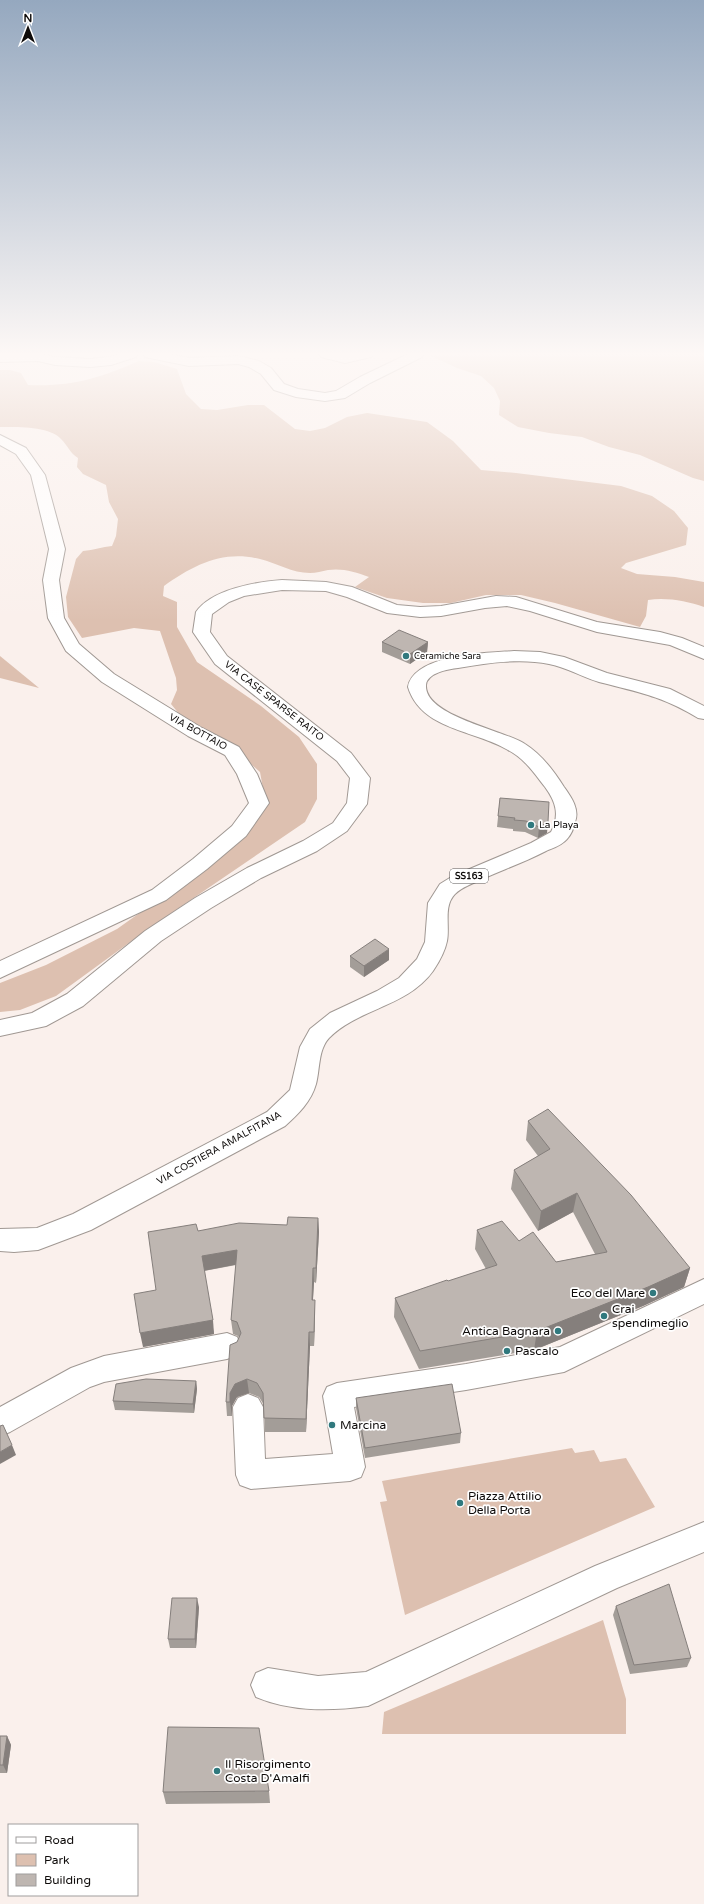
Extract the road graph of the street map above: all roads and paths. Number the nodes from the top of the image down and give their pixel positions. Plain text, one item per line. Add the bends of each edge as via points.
1 (7, 443) edge
2 (704, 654) edge
3 (704, 714) edge
4 (0, 970) edge
5 (0, 1028) edge
6 (0, 1240) edge
7 (704, 1291) edge
8 (227, 1346) dead end
9 (248, 1407) dead end
10 (0, 1422) edge
11 (704, 1537) edge
12 (268, 1685) dead end

1 - 4 street, VIA BOTTAIO via 21,451 38,475 57,548 51,580 56,618 72,647 108,678 195,732 232,751 247,774 259,803 239,831 159,894
2 - 5 street, VIA CASE SPARSE RAITO via 672,641 609,630 507,602 475,603 461,608 422,612 393,608 362,596 318,585 246,590 225,598 204,612 201,632 221,660 344,757 360,778 357,804 340,827 310,846 235,885 159,932 75,1000 38,1020
3 - 6 street, VIA COSTIERA AMALFITANA / SS163 via 664,693 544,658 514,657 454,663 441,666 422,676 417,686 418,693 432,709 452,722 516,745 532,759 555,787 564,807 567,816 559,836 537,849 470,876 444,892 438,909 436,941 426,963 408,983 383,999 338,1020 317,1037 307,1062 303,1087 290,1107 276,1119 82,1222 38,1239
7 - 9 street via 564,1359 466,1377 337,1396 350,1467 251,1475
8 - 10 street via 104,1369 81,1377
11 - 12 street via 606,1577 368,1690 339,1694 300,1693

